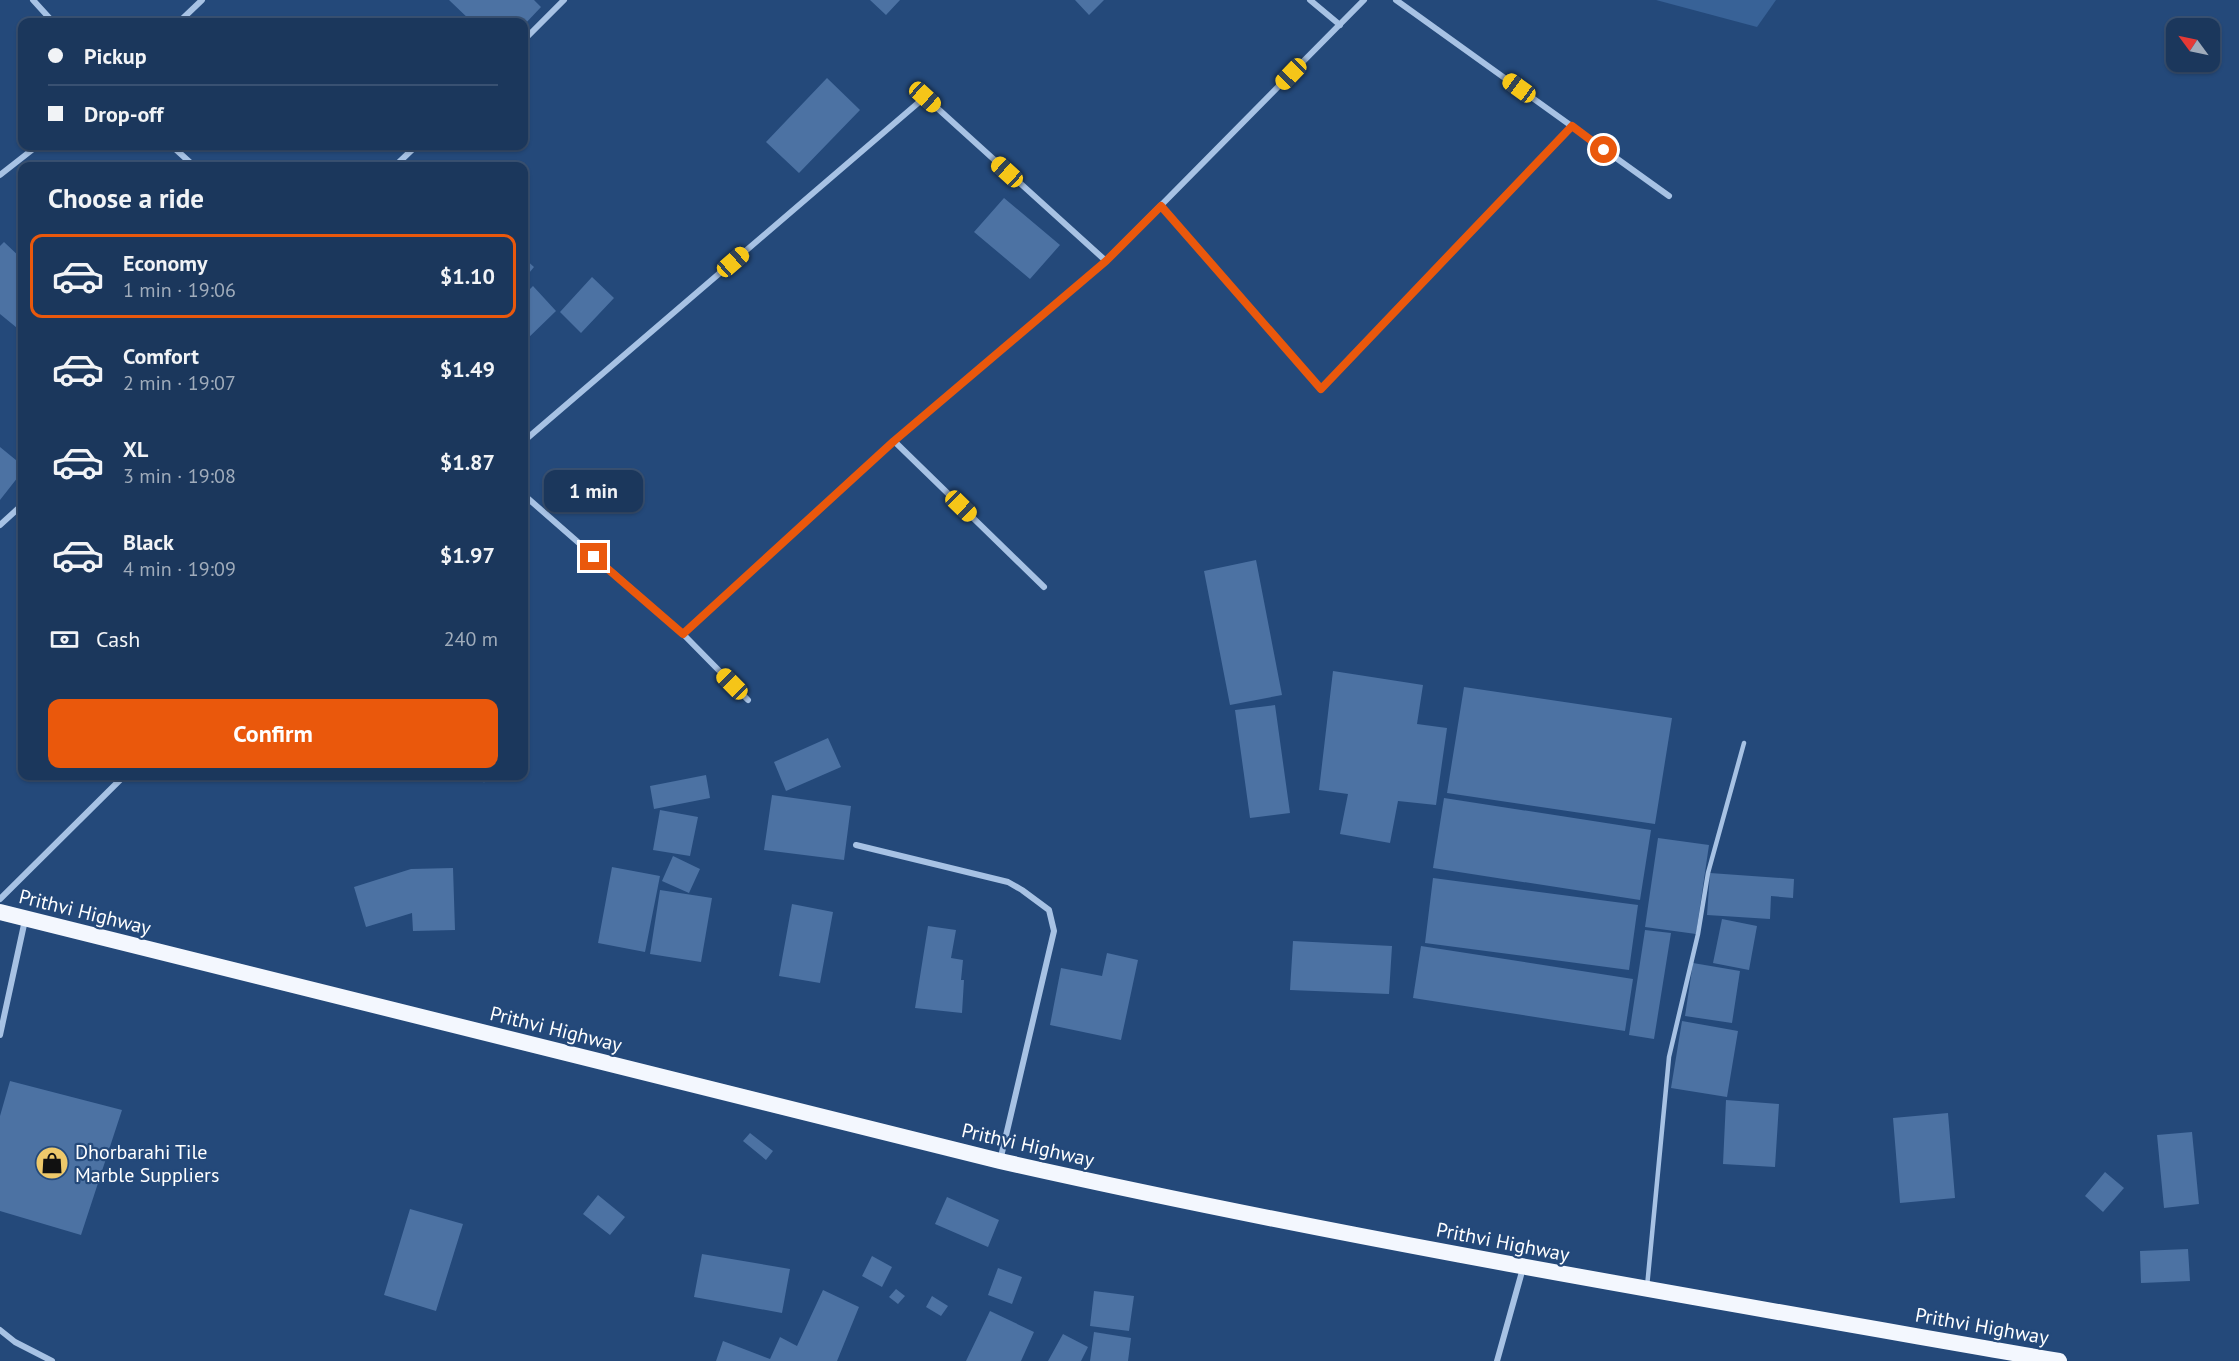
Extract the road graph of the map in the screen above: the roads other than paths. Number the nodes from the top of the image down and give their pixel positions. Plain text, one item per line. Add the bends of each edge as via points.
1 (33, 0) edge
2 (202, 0) edge
3 (564, 0) edge
4 (1310, 0) edge
5 (1364, 0) edge
6 (1396, 0) edge
7 (49, 18) edge
8 (183, 18) edge
9 (1340, 25) junction
10 (528, 36) edge
11 (1572, 126) junction
12 (32, 150) edge
13 (176, 150) edge
14 (412, 150) edge
15 (190, 162) edge
16 (399, 162) edge
17 (0, 175) edge
18 (1669, 196) dead end
19 (1161, 206) junction
20 (1106, 261) junction
21 (528, 438) edge
22 (894, 441) junction
23 (528, 498) edge
24 (18, 509) edge
25 (0, 525) edge
26 (1044, 587) dead end
27 (683, 634) junction
28 (748, 700) dead end
29 (1744, 743) dead end
30 (120, 780) edge
31 (856, 845) dead end
32 (0, 899) edge
33 (0, 912) edge
34 (25, 919) junction
35 (0, 1035) edge
36 (1000, 1161) junction
37 (1523, 1268) junction
38 (1647, 1289) junction
39 (0, 1330) edge
40 (52, 1361) edge
41 (1497, 1361) edge
42 (2059, 1361) edge

1 - 7 street
2 - 8 street
3 - 10 street
4 - 9 street
5 - 9 street
6 - 11 street
9 - 19 street
11 - 18 street
11 - 19 street via 1321,389
12 - 17 street
13 - 15 street
14 - 16 street
19 - 20 street
20 - 21 street via 925,97
20 - 22 street
22 - 26 street
22 - 27 street
23 - 27 street
24 - 25 street
27 - 28 street
29 - 38 lane via 1708,873 1669,1057
30 - 32 street
31 - 36 street via 1008,882 1049,910 1054,931
33 - 34 highway, Prithvi Highway
34 - 35 street
34 - 36 highway, Prithvi Highway
36 - 37 highway, Prithvi Highway
37 - 38 highway, Prithvi Highway
37 - 41 street
38 - 42 highway, Prithvi Highway
39 - 40 street

